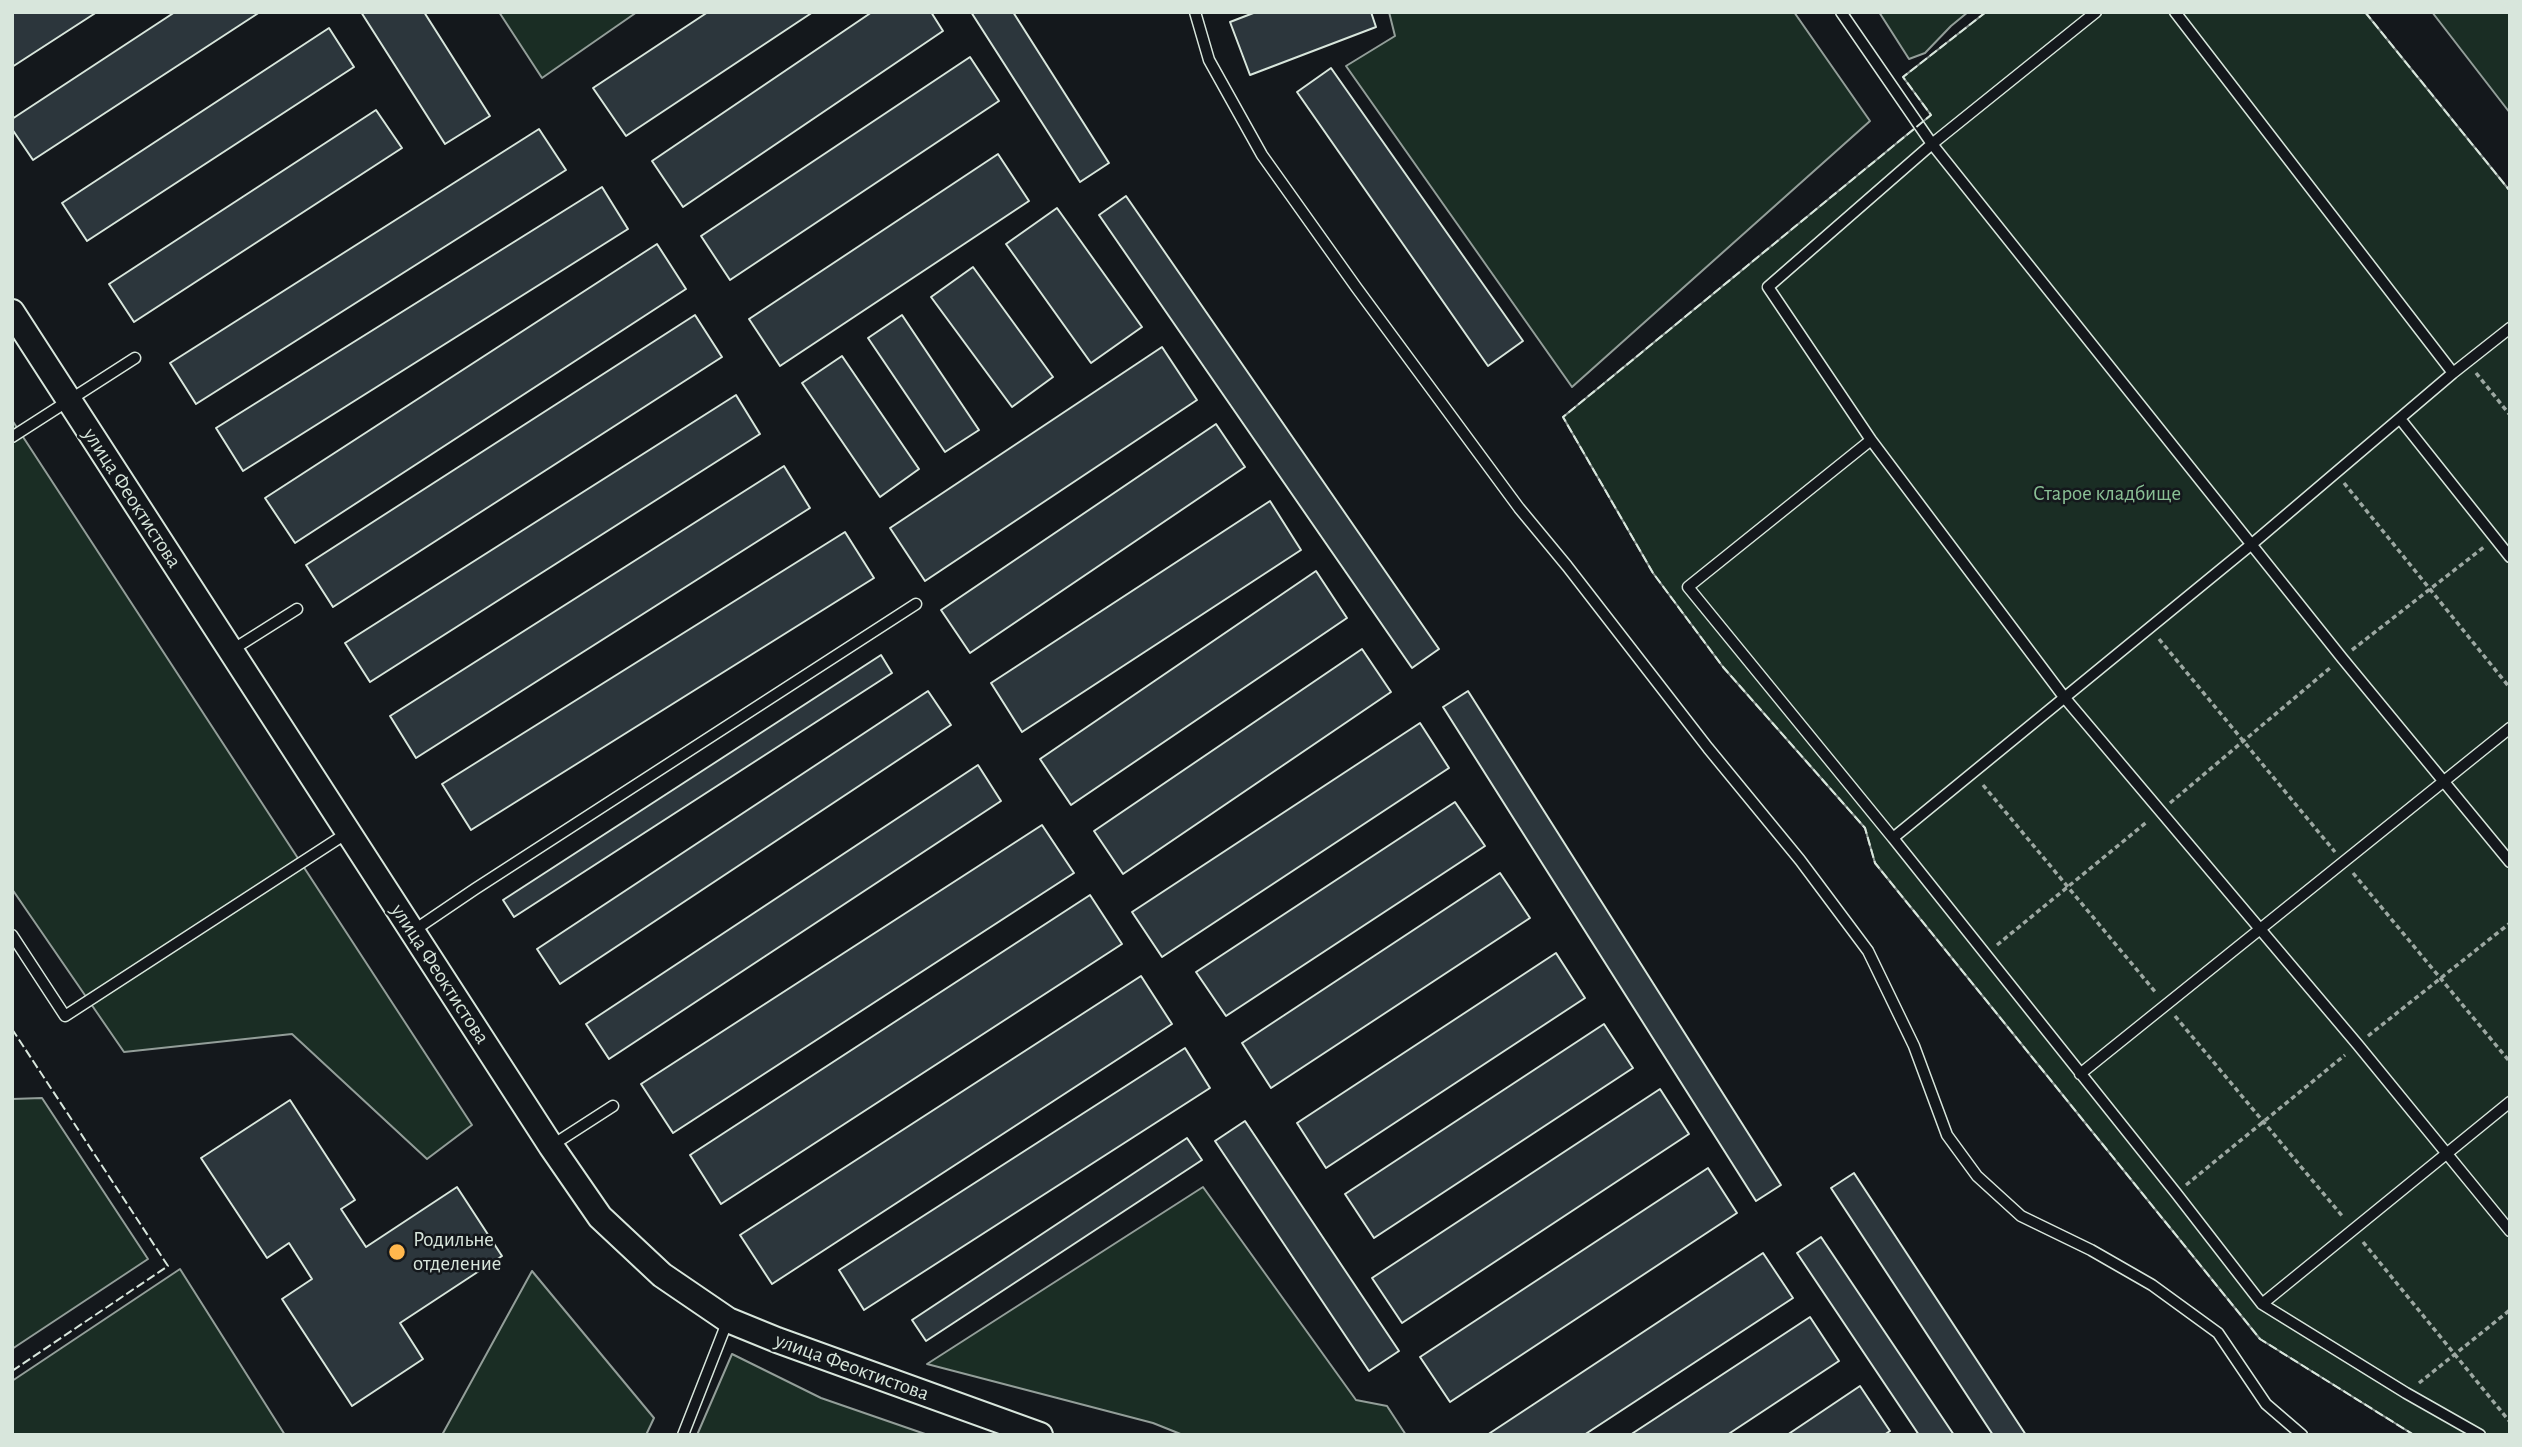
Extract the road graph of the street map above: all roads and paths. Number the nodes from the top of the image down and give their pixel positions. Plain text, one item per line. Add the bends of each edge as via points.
1 (1195, 12) edge
2 (1841, 12) edge
3 (2096, 12) edge
4 (2175, 12) edge
5 (1932, 144) junction
6 (12, 312) edge
7 (2510, 328) edge
8 (135, 358) dead end
9 (2468, 363) junction
10 (2453, 373) junction
11 (70, 401) junction
12 (2510, 415) edge
13 (2401, 420) junction
14 (12, 437) edge
15 (1871, 440) junction
16 (2335, 473) junction
17 (2495, 538) junction
18 (2252, 544) junction
19 (2510, 557) edge
20 (2430, 590) junction
21 (916, 604) dead end
22 (297, 609) dead end
23 (2149, 627) junction
24 (231, 651) junction
25 (2342, 657) junction
26 (2510, 688) edge
27 (2064, 697) junction
28 (2510, 728) edge
29 (2244, 743) junction
30 (1973, 773) junction
31 (2444, 779) junction
32 (2160, 812) junction
33 (348, 832) junction
34 (1893, 838) junction
35 (2344, 862) junction
36 (2510, 862) edge
37 (2067, 888) junction
38 (2510, 923) edge
39 (2259, 930) junction
40 (412, 932) junction
41 (12, 935) edge
42 (1985, 955) junction
43 (2441, 976) junction
44 (2166, 1005) junction
45 (2358, 1045) junction
46 (2510, 1062) edge
47 (2080, 1073) junction
48 (2510, 1102) edge
49 (613, 1106) dead end
50 (2264, 1121) junction
51 (551, 1146) junction
52 (2446, 1154) junction
53 (2176, 1193) junction
54 (2353, 1230) junction
55 (2510, 1231) edge
56 (2262, 1304) junction
57 (2510, 1310) edge
58 (728, 1320) junction
59 (2455, 1354) junction
60 (2406, 1393) junction
61 (2510, 1422) edge
62 (683, 1435) edge
63 (1040, 1435) edge
64 (2302, 1435) edge
65 (2480, 1435) edge

1 - 64 lane via 1209,60 1262,155 1356,287 1519,508 1868,951 1913,1046 1947,1135 1977,1176 2021,1216 2152,1285 2218,1333 2266,1404
2 - 5 lane
3 - 5 lane
4 - 10 lane
5 - 15 lane via 1768,287
5 - 18 lane
6 - 11 street, улица Феоктистова
7 - 9 lane
8 - 11 lane
9 - 10 lane
9 - 12 path
10 - 13 lane
11 - 14 lane
11 - 24 street, улица Феоктистова
13 - 16 lane
13 - 17 lane
15 - 27 lane
15 - 34 lane via 1688,587
16 - 18 lane
16 - 20 path
17 - 19 lane
17 - 20 path
18 - 23 lane
18 - 25 lane
20 - 25 path
20 - 26 path
21 - 40 lane
22 - 24 lane
23 - 27 lane
23 - 29 path
24 - 33 street, улица Феоктистова
25 - 29 path
25 - 31 lane
27 - 30 lane
27 - 32 lane
28 - 31 lane
29 - 32 path
29 - 35 path
30 - 34 lane
30 - 37 path
31 - 35 lane
31 - 36 lane
32 - 37 path
32 - 39 lane
33 - 40 street, улица Феоктистова
33 - 41 lane via 65,1016
34 - 42 lane
35 - 39 lane
35 - 43 path
37 - 42 path
37 - 44 path
38 - 43 path
39 - 44 lane
39 - 45 lane
40 - 51 street, улица Феоктистова
42 - 47 lane
43 - 45 path
43 - 46 path
44 - 47 lane
44 - 50 path
45 - 50 path
45 - 52 lane
47 - 53 lane
48 - 52 lane
49 - 51 lane
50 - 53 path
50 - 54 path
51 - 58 street, улица Феоктистова via 600,1217 662,1275
52 - 54 lane
52 - 55 lane
53 - 56 lane
54 - 56 lane
54 - 59 path
56 - 60 lane
57 - 59 path
58 - 62 lane
58 - 63 street, улица Феоктистова
59 - 60 path
59 - 61 path
60 - 65 lane

